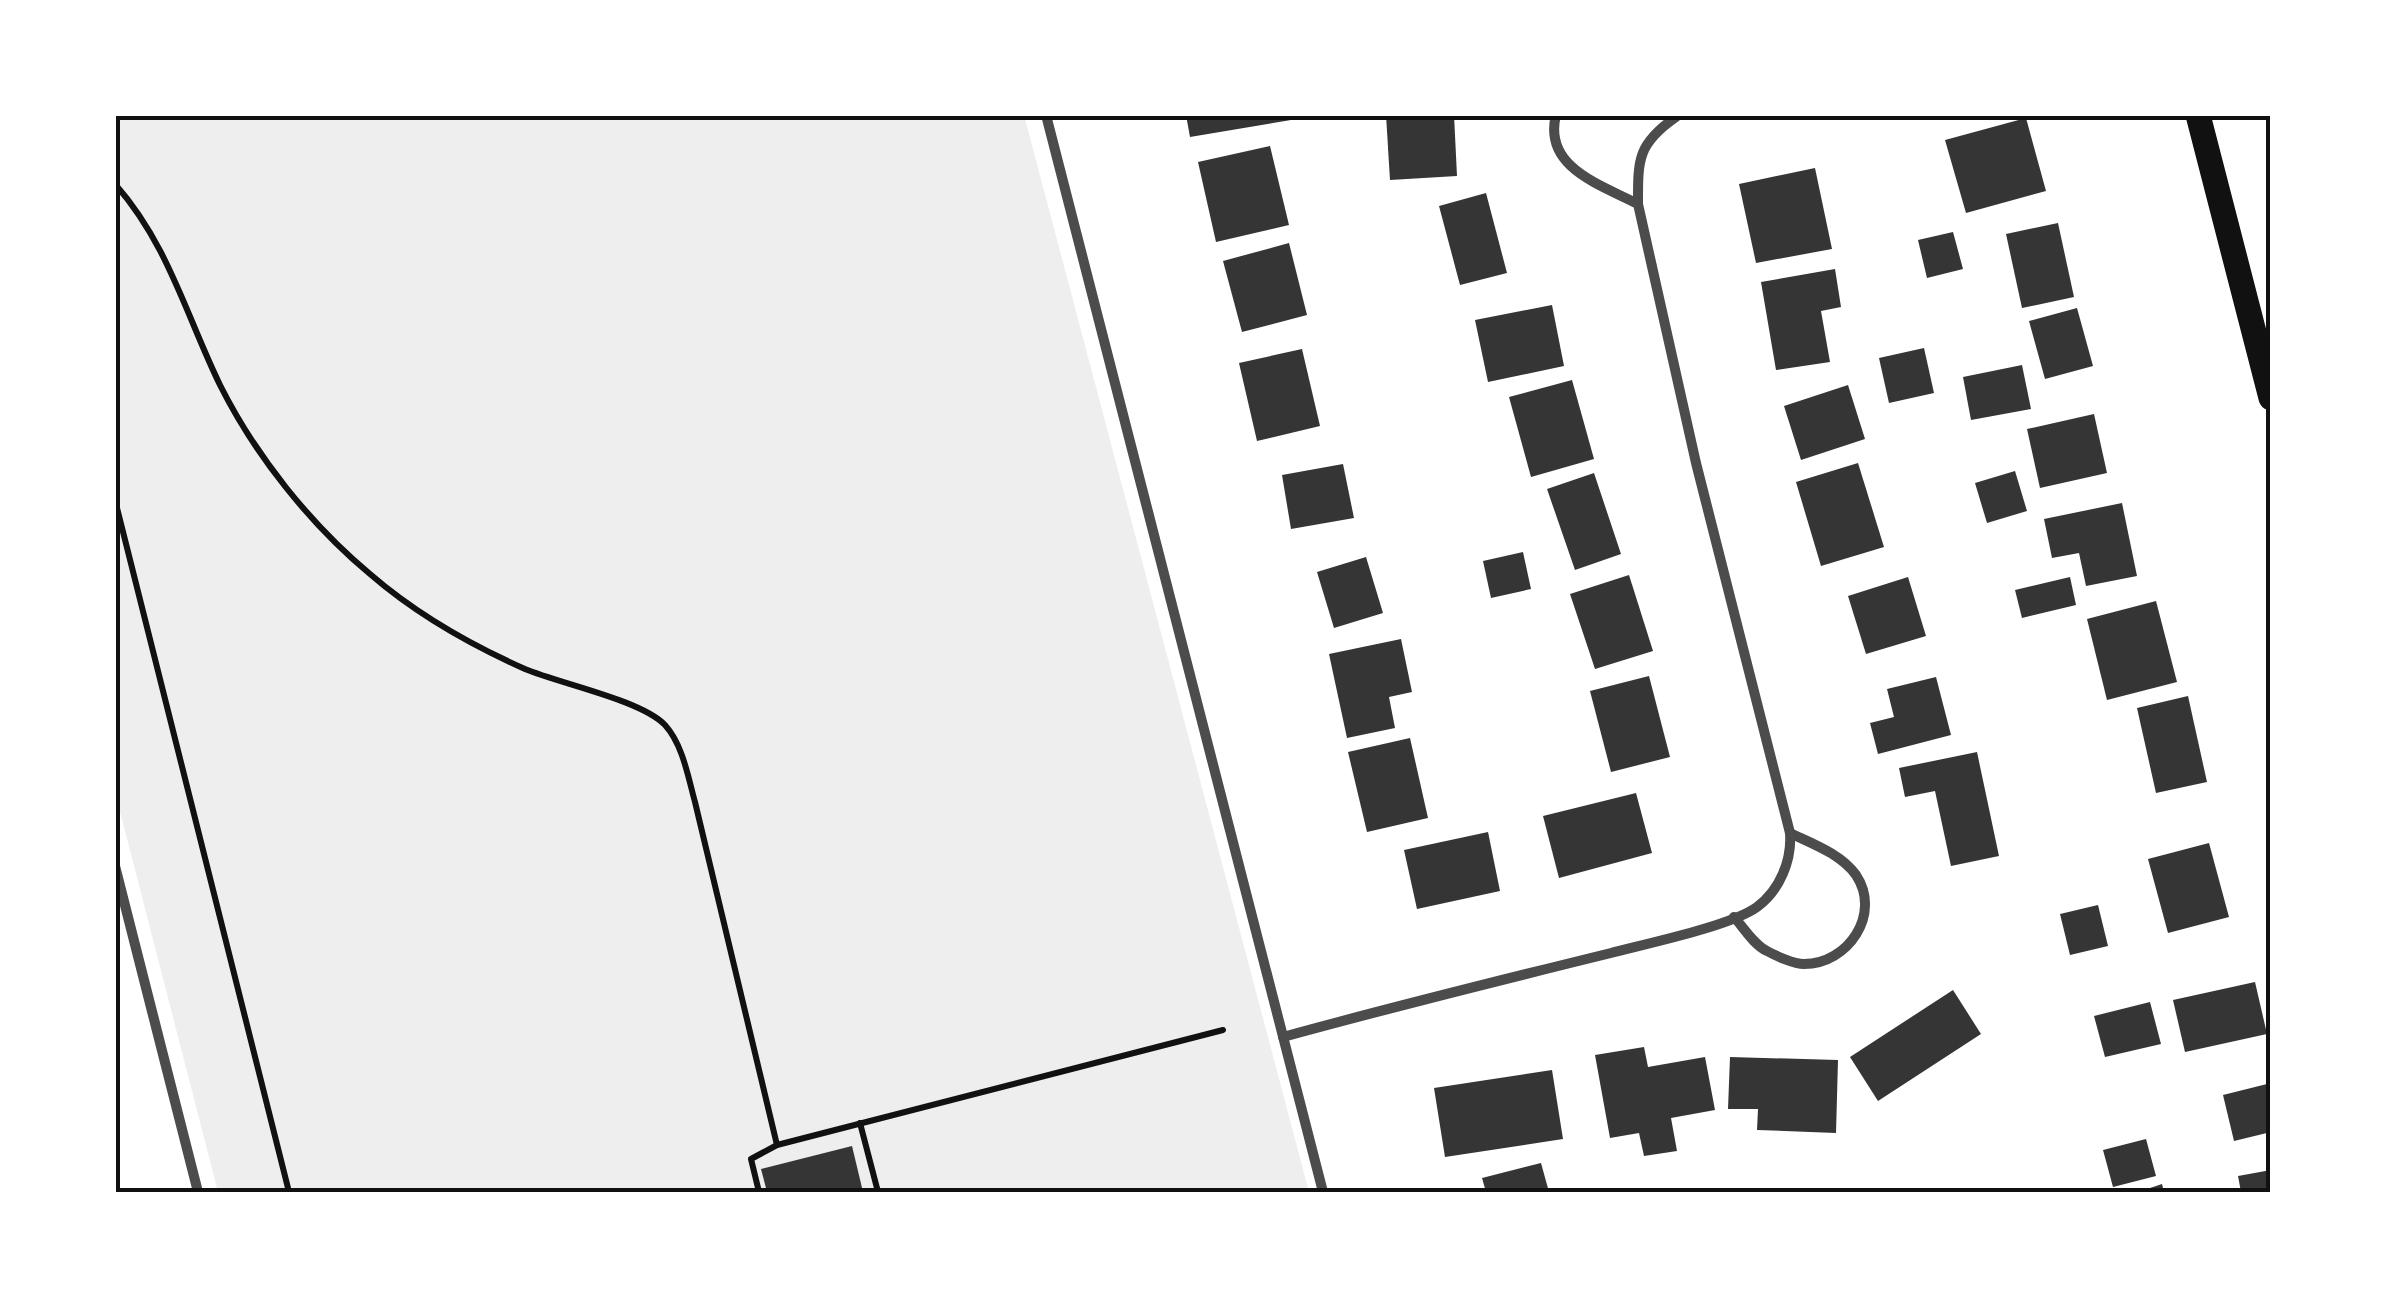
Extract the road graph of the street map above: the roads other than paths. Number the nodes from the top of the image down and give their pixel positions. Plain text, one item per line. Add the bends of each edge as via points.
1 (1046, 115) edge
2 (1556, 115) edge
3 (2198, 115) edge
4 (1676, 116) edge
5 (1638, 204) junction
6 (2271, 398) edge
7 (1790, 833) junction
8 (115, 866) edge
9 (1734, 918) junction
10 (1283, 1037) junction
11 (198, 1192) edge
12 (1323, 1192) edge

1 - 10 street
2 - 5 street via 1551,134 1561,158
3 - 6 main road
4 - 5 street via 1646,144 1638,162
5 - 7 street
7 - 9 street via 1791,852 1774,889
7 - 9 street via 1827,850 1855,874 1867,902 1862,927 1829,958 1802,964 1764,950
8 - 11 street
9 - 10 street
10 - 12 street

